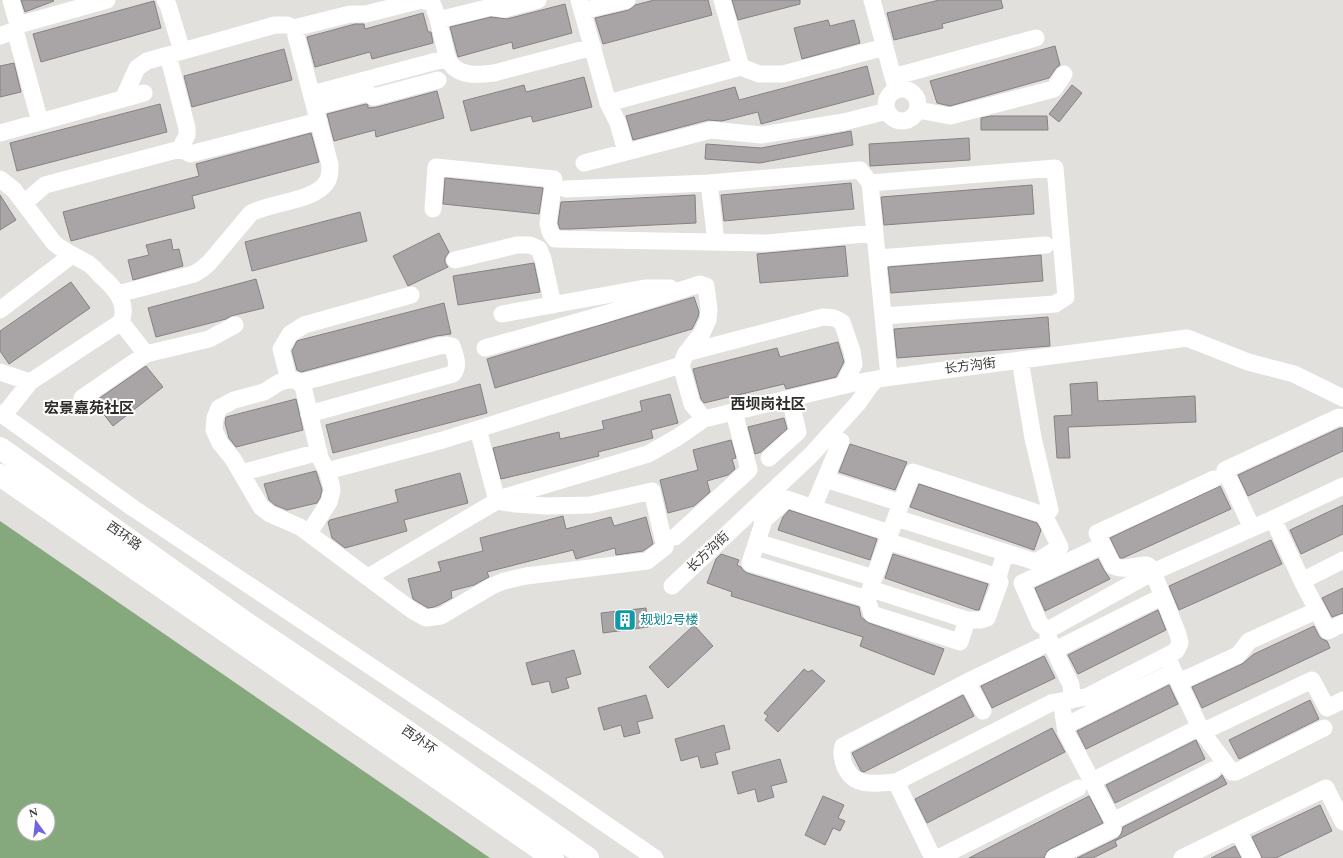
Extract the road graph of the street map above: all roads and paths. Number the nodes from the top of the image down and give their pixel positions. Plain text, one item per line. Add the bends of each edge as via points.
1 (11, 0) edge
2 (108, 0) edge
3 (165, 0) edge
4 (538, 0) edge
5 (627, 0) edge
6 (722, 0) edge
7 (873, 0) edge
8 (581, 6) edge
9 (438, 20) junction
10 (294, 28) junction
11 (8, 29) edge
12 (1036, 38) dead end
13 (592, 46) junction
14 (885, 47) junction
15 (175, 53) junction
16 (448, 58) junction
17 (741, 67) junction
18 (1064, 74) dead end
19 (438, 80) dead end
20 (895, 84) junction
21 (144, 93) dead end
22 (123, 99) junction
23 (608, 103) junction
24 (315, 107) junction
25 (918, 110) junction
26 (887, 111) junction
27 (40, 122) junction
28 (0, 134) edge
29 (180, 149) junction
30 (626, 152) junction
31 (584, 163) dead end
32 (0, 179) edge
33 (709, 183) junction
34 (870, 183) junction
35 (566, 189) dead end
36 (24, 203) junction
37 (433, 209) dead end
38 (875, 232) junction
39 (716, 242) junction
40 (1046, 246) dead end
41 (72, 255) junction
42 (878, 258) junction
43 (455, 260) dead end
44 (687, 288) junction
45 (118, 294) junction
46 (411, 295) dead end
47 (554, 305) junction
48 (0, 310) edge
49 (502, 314) dead end
50 (883, 316) junction
51 (121, 322) junction
52 (235, 325) dead end
53 (485, 348) dead end
54 (146, 354) junction
55 (683, 359) junction
56 (1020, 360) junction
57 (0, 372) edge
58 (883, 378) junction
59 (30, 382) junction
60 (294, 382) junction
61 (843, 386) junction
62 (82, 398) dead end
63 (790, 398) junction
64 (1343, 398) edge
65 (734, 412) junction
66 (2, 414) edge
67 (309, 414) junction
68 (1343, 418) edge
69 (704, 419) junction
70 (478, 429) junction
71 (841, 441) dead end
72 (0, 448) edge
73 (319, 452) junction
74 (769, 458) dead end
75 (327, 471) junction
76 (0, 474) edge
77 (241, 474) junction
78 (825, 479) junction
79 (1214, 479) dead end
80 (1343, 486) edge
81 (497, 501) junction
82 (813, 508) junction
83 (1050, 510) dead end
84 (759, 515) junction
85 (1273, 519) junction
86 (894, 524) junction
87 (1252, 528) junction
88 (309, 533) junction
89 (675, 537) dead end
90 (1095, 549) dead end
91 (1005, 553) junction
92 (1343, 560) edge
93 (1153, 572) junction
94 (368, 577) junction
95 (998, 577) junction
96 (1302, 581) junction
97 (672, 586) dead end
98 (871, 589) junction
99 (1153, 601) dead end
100 (1309, 614) dead end
101 (967, 620) junction
102 (1343, 623) edge
103 (1048, 630) junction
104 (243, 632) junction
105 (1047, 649) junction
106 (1167, 657) junction
107 (1173, 678) junction
108 (967, 682) junction
109 (1067, 700) junction
110 (1343, 700) edge
111 (982, 711) dead end
112 (1065, 726) junction
113 (1324, 728) dead end
114 (1198, 731) junction
115 (1213, 770) dead end
116 (896, 782) junction
117 (1085, 785) junction
118 (1343, 822) edge
119 (1113, 829) dead end
120 (1238, 831) junction
121 (553, 858) edge
122 (588, 858) edge
123 (655, 858) edge
124 (933, 858) edge
125 (938, 858) edge
126 (1054, 858) edge
127 (1182, 858) edge
128 (1252, 858) edge

1 - 11 street
2 - 11 street
3 - 15 street via 168,5
4 - 9 street via 504,8 492,7
5 - 8 street
6 - 17 street
7 - 14 street
8 - 13 street
9 - 10 street via 432,4 421,0
9 - 16 street
10 - 15 street via 275,25
10 - 24 street
11 - 27 street
12 - 20 street
13 - 16 street via 479,75 467,74 456,69 449,63
13 - 23 street
14 - 17 street via 782,74 759,74
14 - 20 street
15 - 22 street via 147,61 137,68
15 - 29 street via 187,128 187,135
16 - 24 street
17 - 23 street
18 - 25 street via 1054,89 950,116
19 - 24 street via 374,97 367,93
20 - 25 street via 911,92 917,100
20 - 26 street via 886,103
21 - 22 street
22 - 27 street
23 - 30 street via 618,123
24 - 29 street via 190,154
24 - 45 street via 330,165 327,182 321,188 306,197 270,205 252,213 209,263 194,274
25 - 26 street via 912,118 902,122 892,118
26 - 30 street via 844,122 761,135 711,130
27 - 28 street
29 - 36 street via 45,185
30 - 31 street
32 - 36 street via 14,190
33 - 34 street via 860,170
33 - 35 street
33 - 39 street
34 - 38 street
34 - 50 street via 1055,168 1066,297 1055,304
36 - 41 street via 54,244
37 - 39 street via 436,167 554,179 548,223 555,239
38 - 39 street via 767,243
38 - 42 street
40 - 42 street
41 - 45 street via 90,265
41 - 48 street
42 - 50 street
43 - 47 street via 517,245 539,248
44 - 47 street via 645,288
44 - 53 street
44 - 55 street via 700,284 706,286 709,315 702,333
45 - 51 street via 124,315
46 - 60 street via 304,325 290,334 281,348
47 - 49 street
50 - 58 street
51 - 54 street
51 - 59 street
52 - 54 street via 209,339
54 - 62 street
55 - 61 street via 823,317 834,318 842,322 854,364
55 - 69 street via 692,404
55 - 70 street
56 - 58 street, 长方沟街
56 - 64 street, 长方沟街 via 1187,338 1248,362 1294,374
56 - 83 street via 1033,438
57 - 59 street
58 - 61 street
58 - 84 street, 长方沟街 via 870,386
59 - 66 street
60 - 67 street via 303,386
60 - 67 street via 447,344 452,346 457,363 457,369 453,374
60 - 77 street via 280,382 264,392 234,400 219,408 214,430
61 - 63 street
63 - 65 street
63 - 74 street via 798,432
65 - 69 street
65 - 89 street via 749,470
66 - 123 street via 133,508 528,770
67 - 73 street
68 - 87 street via 1339,417 1226,470
69 - 81 street via 648,454
70 - 75 street
70 - 81 street
71 - 78 street
72 - 104 highway, 西环路
73 - 75 street
73 - 77 street
75 - 88 street via 332,491 329,502
76 - 104 highway, 西环路
77 - 88 street via 261,507
78 - 82 street
78 - 86 street
79 - 93 street via 1097,533 1113,566 1125,569 1147,565
80 - 85 street
81 - 94 street
81 - 94 street via 546,506 590,505 652,491 665,547 647,561 504,580 441,616 426,618
82 - 84 street via 787,499
82 - 86 street
84 - 97 street, 长方沟街
84 - 98 street via 757,542
84 - 98 street via 750,563
85 - 87 street
85 - 96 street
86 - 91 street
86 - 91 street via 913,472 1044,515 1060,546 1036,562
86 - 95 street
86 - 98 street
87 - 93 street
88 - 94 street
90 - 103 street via 1022,583 1040,624
91 - 95 street
92 - 96 street
93 - 103 street
93 - 106 street via 1180,643 1176,651
95 - 101 street via 1000,582 987,618
96 - 102 street via 1328,631
98 - 101 street
98 - 101 street via 872,614 960,642
99 - 105 street
100 - 107 street via 1249,641 1238,655
103 - 105 street
104 - 121 highway, 西外环
104 - 122 highway, 西外环 via 408,732
105 - 108 street
105 - 109 street via 1071,685
106 - 107 street
106 - 109 street via 1086,697
107 - 112 street
107 - 114 street
108 - 111 street
108 - 116 street via 843,746 841,753 852,778 862,783
109 - 112 street
109 - 116 street via 1050,703
110 - 114 street via 1327,708 1312,680
112 - 117 street
113 - 114 street via 1236,772 1232,772
114 - 117 street
115 - 117 street via 1113,822
116 - 124 street
117 - 125 street
118 - 120 street via 1326,788
119 - 126 street
120 - 127 street
120 - 128 street

